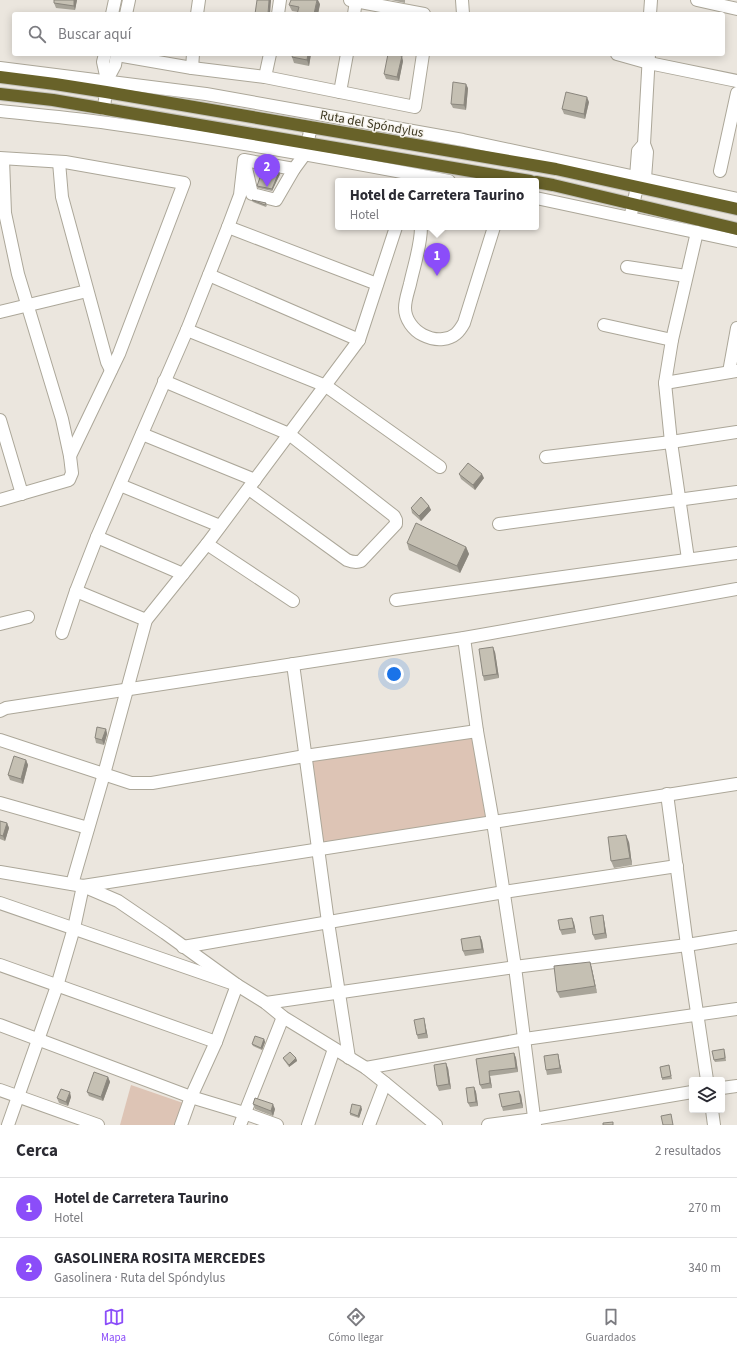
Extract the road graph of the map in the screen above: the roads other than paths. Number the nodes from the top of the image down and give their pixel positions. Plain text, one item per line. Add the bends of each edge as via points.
1 (115, 0) edge
2 (129, 0) edge
3 (199, 0) edge
4 (280, 0) edge
5 (462, 0) edge
6 (651, 0) edge
7 (697, 0) edge
8 (353, 1) edge
9 (737, 9) edge
10 (112, 12) edge
11 (126, 12) edge
12 (198, 12) edge
13 (278, 12) edge
14 (354, 12) edge
15 (413, 12) edge
16 (463, 12) edge
17 (650, 12) edge
18 (104, 56) edge
19 (117, 56) edge
20 (123, 56) edge
21 (193, 56) edge
22 (270, 56) edge
23 (346, 56) edge
24 (423, 56) edge
25 (634, 56) edge
26 (649, 58) edge
27 (0, 68) edge
28 (192, 68) junction
29 (266, 77) junction
30 (0, 78) edge
31 (737, 81) edge
32 (106, 86) junction
33 (340, 92) junction
34 (737, 93) edge
35 (0, 94) edge
36 (104, 109) junction
37 (0, 111) edge
38 (311, 127) junction
39 (239, 144) junction
40 (306, 148) junction
41 (2, 159) edge
42 (244, 160) junction
43 (59, 162) junction
44 (294, 169) junction
45 (720, 171) dead end
46 (415, 178) edge
47 (510, 178) edge
48 (639, 181) junction
49 (539, 183) edge
50 (539, 199) edge
51 (737, 199) edge
52 (633, 204) junction
53 (737, 209) edge
54 (630, 217) junction
55 (228, 226) junction
56 (737, 229) edge
57 (395, 230) edge
58 (421, 230) edge
59 (493, 230) edge
60 (696, 232) junction
61 (737, 240) edge
62 (626, 267) dead end
63 (209, 275) junction
64 (686, 276) junction
65 (377, 284) junction
66 (87, 291) junction
67 (27, 305) junction
68 (0, 312) edge
69 (604, 325) dead end
70 (737, 328) edge
71 (187, 330) junction
72 (359, 340) junction
73 (672, 340) junction
74 (111, 370) junction
75 (733, 371) edge
76 (164, 381) junction
77 (665, 383) junction
78 (326, 386) junction
79 (0, 420) edge
80 (737, 432) edge
81 (142, 434) junction
82 (289, 434) junction
83 (671, 442) junction
84 (70, 456) junction
85 (546, 457) dead end
86 (440, 467) dead end
87 (252, 484) junction
88 (120, 485) junction
89 (737, 492) edge
90 (22, 494) junction
91 (680, 499) junction
92 (0, 500) edge
93 (499, 524) dead end
94 (220, 526) junction
95 (97, 537) junction
96 (207, 544) junction
97 (737, 553) edge
98 (688, 559) junction
99 (183, 574) junction
100 (737, 589) edge
101 (76, 591) junction
102 (396, 600) dead end
103 (293, 601) dead end
104 (28, 617) dead end
105 (146, 620) junction
106 (0, 624) edge
107 (62, 633) dead end
108 (464, 638) junction
109 (293, 664) junction
110 (127, 690) junction
111 (0, 711) edge
112 (477, 731) junction
113 (0, 740) edge
114 (305, 756) junction
115 (104, 774) junction
116 (737, 784) edge
117 (668, 794) junction
118 (0, 803) edge
119 (493, 822) junction
120 (88, 828) junction
121 (318, 848) junction
122 (677, 866) junction
123 (0, 872) edge
124 (77, 885) junction
125 (504, 892) junction
126 (0, 903) edge
127 (328, 922) junction
128 (74, 928) junction
129 (737, 937) edge
130 (687, 945) junction
131 (184, 947) junction
132 (0, 965) edge
133 (515, 967) junction
134 (237, 985) junction
135 (57, 986) junction
136 (339, 992) junction
137 (266, 1003) junction
138 (737, 1009) edge
139 (698, 1015) junction
140 (283, 1017) junction
141 (0, 1025) edge
142 (39, 1039) junction
143 (524, 1039) junction
144 (216, 1042) junction
145 (334, 1049) junction
146 (349, 1058) junction
147 (366, 1068) junction
148 (707, 1077) edge
149 (385, 1083) junction
150 (737, 1086) edge
151 (725, 1088) edge
152 (0, 1090) edge
153 (689, 1093) edge
154 (17, 1096) junction
155 (191, 1097) junction
156 (244, 1113) junction
157 (712, 1113) edge
158 (534, 1122) edge
159 (8, 1125) edge
160 (98, 1125) edge
161 (181, 1125) edge
162 (240, 1125) edge
163 (277, 1125) edge
164 (308, 1125) edge
165 (369, 1125) edge
166 (436, 1125) edge
167 (488, 1125) edge
168 (714, 1125) edge

1 - 10 street
2 - 11 street
3 - 12 street
4 - 13 street
5 - 16 street
6 - 17 street
7 - 9 street
8 - 14 street
8 - 15 street
18 - 32 street
19 - 32 street
20 - 28 street
21 - 28 street
22 - 29 street
23 - 33 street
24 - 33 street via 415,107
25 - 26 street
26 - 31 street
26 - 48 street via 644,144 638,151
27 - 32 street
28 - 29 street
29 - 33 street
30 - 32 highway, Ruta del Spóndylus
32 - 36 street
32 - 38 highway, Ruta del Spóndylus
32 - 48 street via 206,94 463,140
34 - 45 street
35 - 36 highway
36 - 40 highway
37 - 39 street via 108,123
38 - 40 street
38 - 48 highway, Ruta del Spóndylus
39 - 40 street
39 - 42 street
40 - 44 street
40 - 46 street
40 - 47 highway
41 - 43 street
41 - 67 street via 6,213
42 - 44 street
42 - 44 street via 252,194 276,200
42 - 55 street via 240,195
43 - 66 street via 62,198
43 - 74 street via 184,183
48 - 51 street
48 - 52 street
48 - 53 highway, Ruta del Spóndylus
49 - 52 highway
50 - 54 street
52 - 54 street
52 - 56 highway
54 - 60 street
55 - 63 street
55 - 65 street
57 - 65 street
58 - 59 street via 405,309 413,328 429,338 439,340 450,338 459,332 464,323
60 - 61 street
60 - 64 street
62 - 64 street
63 - 71 street
63 - 72 street
64 - 73 street
65 - 72 street
66 - 67 street
66 - 74 street
67 - 68 street
67 - 84 street via 62,419
69 - 73 street
70 - 75 street
71 - 76 street
71 - 78 street
72 - 78 street
73 - 77 street
74 - 84 street
75 - 77 street
76 - 81 street
76 - 82 street
77 - 83 street
78 - 82 street
78 - 86 street
79 - 90 street
80 - 83 street
81 - 87 street
81 - 88 street
82 - 87 street
82 - 87 street via 394,516 396,524 361,561 351,562
83 - 85 street
83 - 91 street
84 - 90 street via 72,473 69,480
87 - 94 street
88 - 94 street
88 - 95 street
89 - 91 street
90 - 92 street
91 - 93 street
91 - 98 street
94 - 96 street
95 - 99 street
95 - 101 street
96 - 99 street
96 - 103 street
97 - 98 street
98 - 102 street
99 - 105 street
100 - 108 street
101 - 105 street
101 - 107 street
104 - 106 street
105 - 110 street
108 - 109 street
108 - 112 street
109 - 110 street
109 - 114 street
110 - 111 street
110 - 115 street
112 - 114 street
112 - 119 street
113 - 115 street
114 - 115 street via 152,783 131,783
114 - 121 street
115 - 120 street
116 - 117 street
117 - 119 street
117 - 122 street
118 - 120 street
119 - 121 street
119 - 125 street
120 - 124 street
121 - 124 street
121 - 127 street
122 - 125 street
122 - 130 street
123 - 124 street
124 - 128 street
124 - 131 street via 118,901
125 - 127 street
125 - 133 street
126 - 128 street
127 - 131 street
127 - 136 street
128 - 134 street
128 - 135 street
129 - 130 street
130 - 133 street
130 - 139 street
131 - 134 street
132 - 135 street
133 - 136 street
133 - 143 street
134 - 137 street
134 - 144 street
135 - 142 street
135 - 144 street
136 - 137 street
136 - 146 street
137 - 140 street
138 - 139 street
139 - 143 street
139 - 148 street
140 - 145 street
140 - 156 street
141 - 142 street
142 - 154 street
142 - 155 street
143 - 147 street
143 - 158 street
144 - 155 street
145 - 146 street
145 - 164 street
146 - 147 street
147 - 149 street
149 - 165 street
149 - 166 street
150 - 151 street
152 - 154 street
153 - 158 street
154 - 159 street
154 - 160 street
155 - 156 street
155 - 161 street
156 - 162 street
156 - 163 street
157 - 168 street
158 - 167 street

